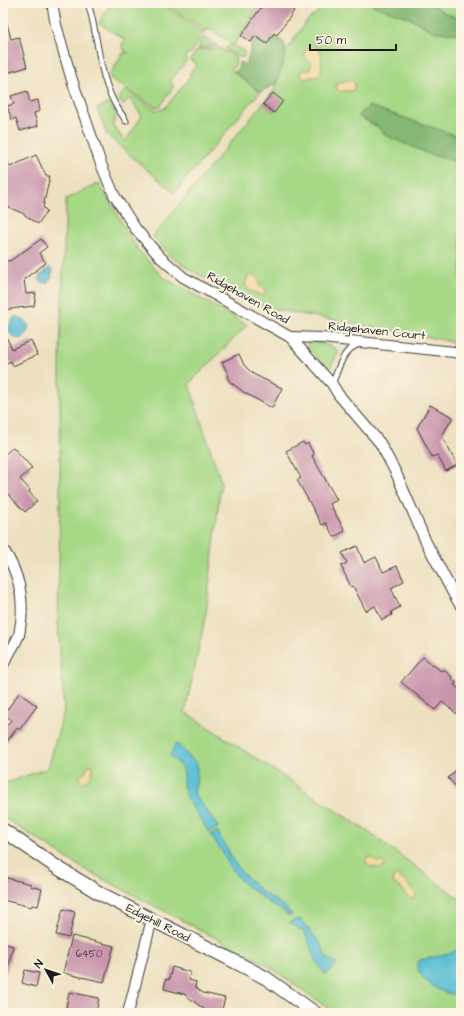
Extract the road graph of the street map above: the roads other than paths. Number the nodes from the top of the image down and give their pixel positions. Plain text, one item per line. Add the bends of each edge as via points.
1 (52, 3) edge
2 (90, 4) edge
3 (126, 121) dead end
4 (290, 337) junction
5 (366, 342) junction
6 (461, 354) edge
7 (332, 384) junction
8 (3, 549) edge
9 (461, 606) edge
10 (3, 665) edge
11 (3, 830) edge
12 (152, 919) junction
13 (128, 1013) edge
14 (315, 1013) edge

1 - 4 street, Ridgehaven Road via 71,77 100,164 114,195 134,228 160,257 183,277
2 - 3 lane via 102,67 113,100
4 - 5 street, Ridgehaven Court
4 - 7 street, Ridgehaven Road
5 - 6 street, Ridgehaven Court
5 - 7 lane via 355,345 346,353
7 - 9 street, Ridgehaven Road via 380,443 426,542
8 - 10 street via 18,578 22,599 19,634
11 - 12 street, Edgehill Road via 101,894
12 - 13 street
12 - 14 street, Edgehill Road via 266,978

